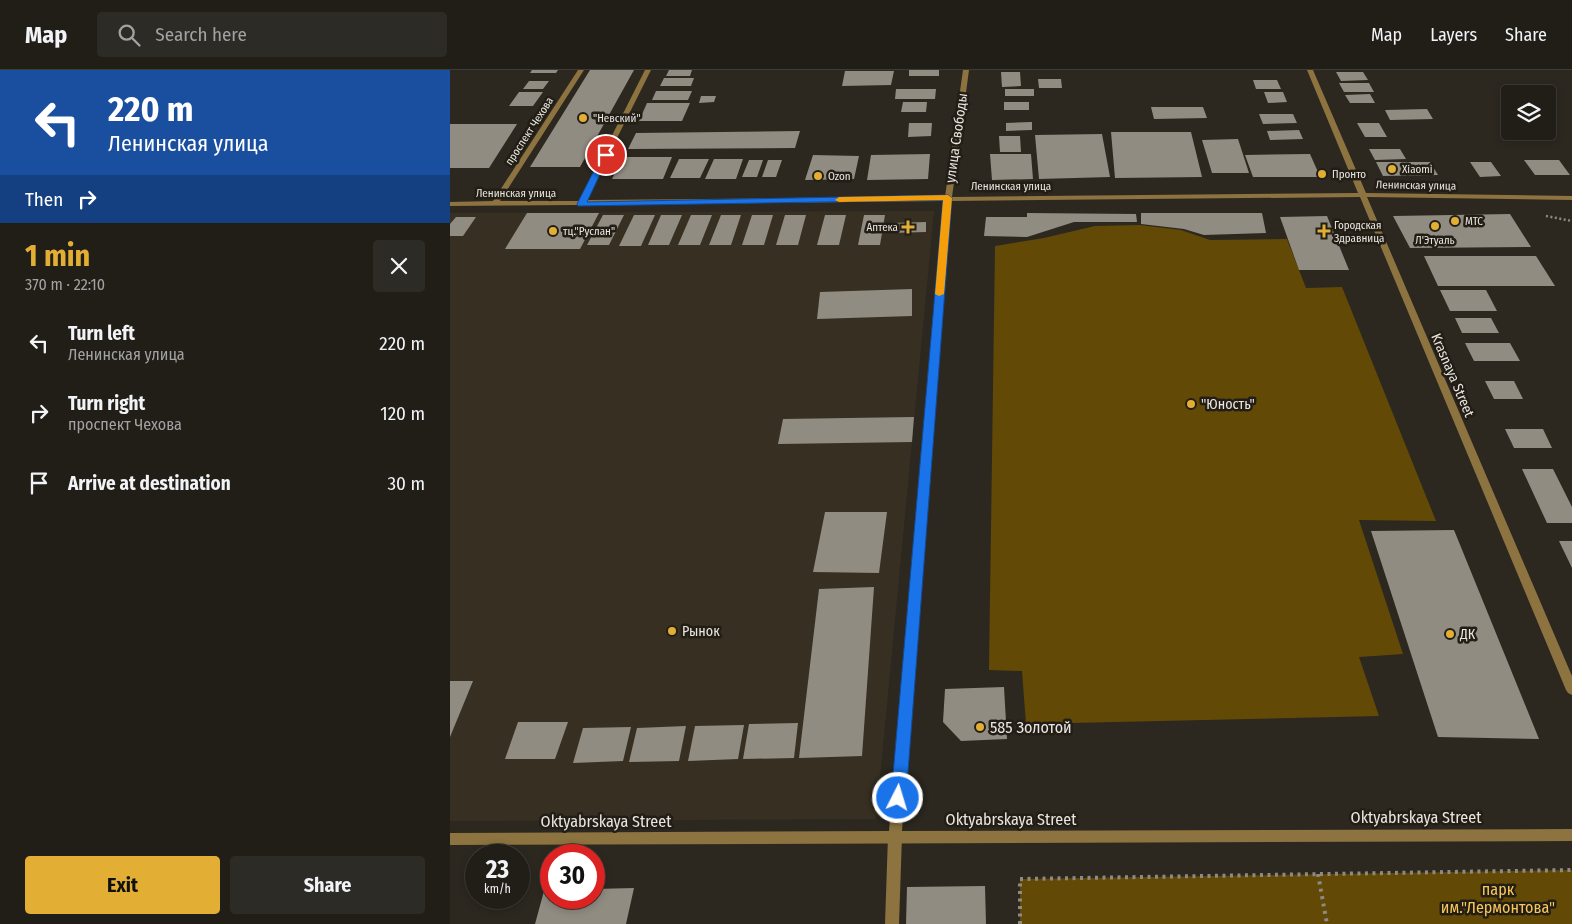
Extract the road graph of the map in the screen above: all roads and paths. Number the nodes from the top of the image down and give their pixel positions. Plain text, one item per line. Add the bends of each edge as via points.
1 (581, 70) edge
2 (648, 70) edge
3 (966, 70) edge
4 (1310, 70) edge
5 (1362, 195) junction
6 (948, 198) junction
7 (1572, 198) edge
8 (450, 204) edge
9 (495, 204) junction
10 (581, 204) junction
11 (1545, 216) dead end
12 (1572, 221) edge
13 (1572, 690) edge
14 (1572, 834) edge
15 (895, 836) junction
16 (450, 839) edge
17 (1572, 870) edge
18 (1318, 874) junction
19 (892, 924) edge
20 (1020, 924) edge
21 (1327, 924) edge

1 - 9 street, проспект Чехова
2 - 10 street
3 - 6 street, улица Свободы
4 - 5 street, Krasnaya Street
5 - 6 street, Ленинская улица
5 - 7 street, Ленинская улица
5 - 13 street, Krasnaya Street
6 - 10 street, Ленинская улица
6 - 15 street, улица Свободы
8 - 9 street, Ленинская улица
9 - 10 street, Ленинская улица
11 - 12 path
14 - 15 street, Oktyabrskaya Street
15 - 16 street, Oktyabrskaya Street
15 - 19 street, улица Свободы
17 - 18 path
18 - 20 path via 1020,879
18 - 21 path

